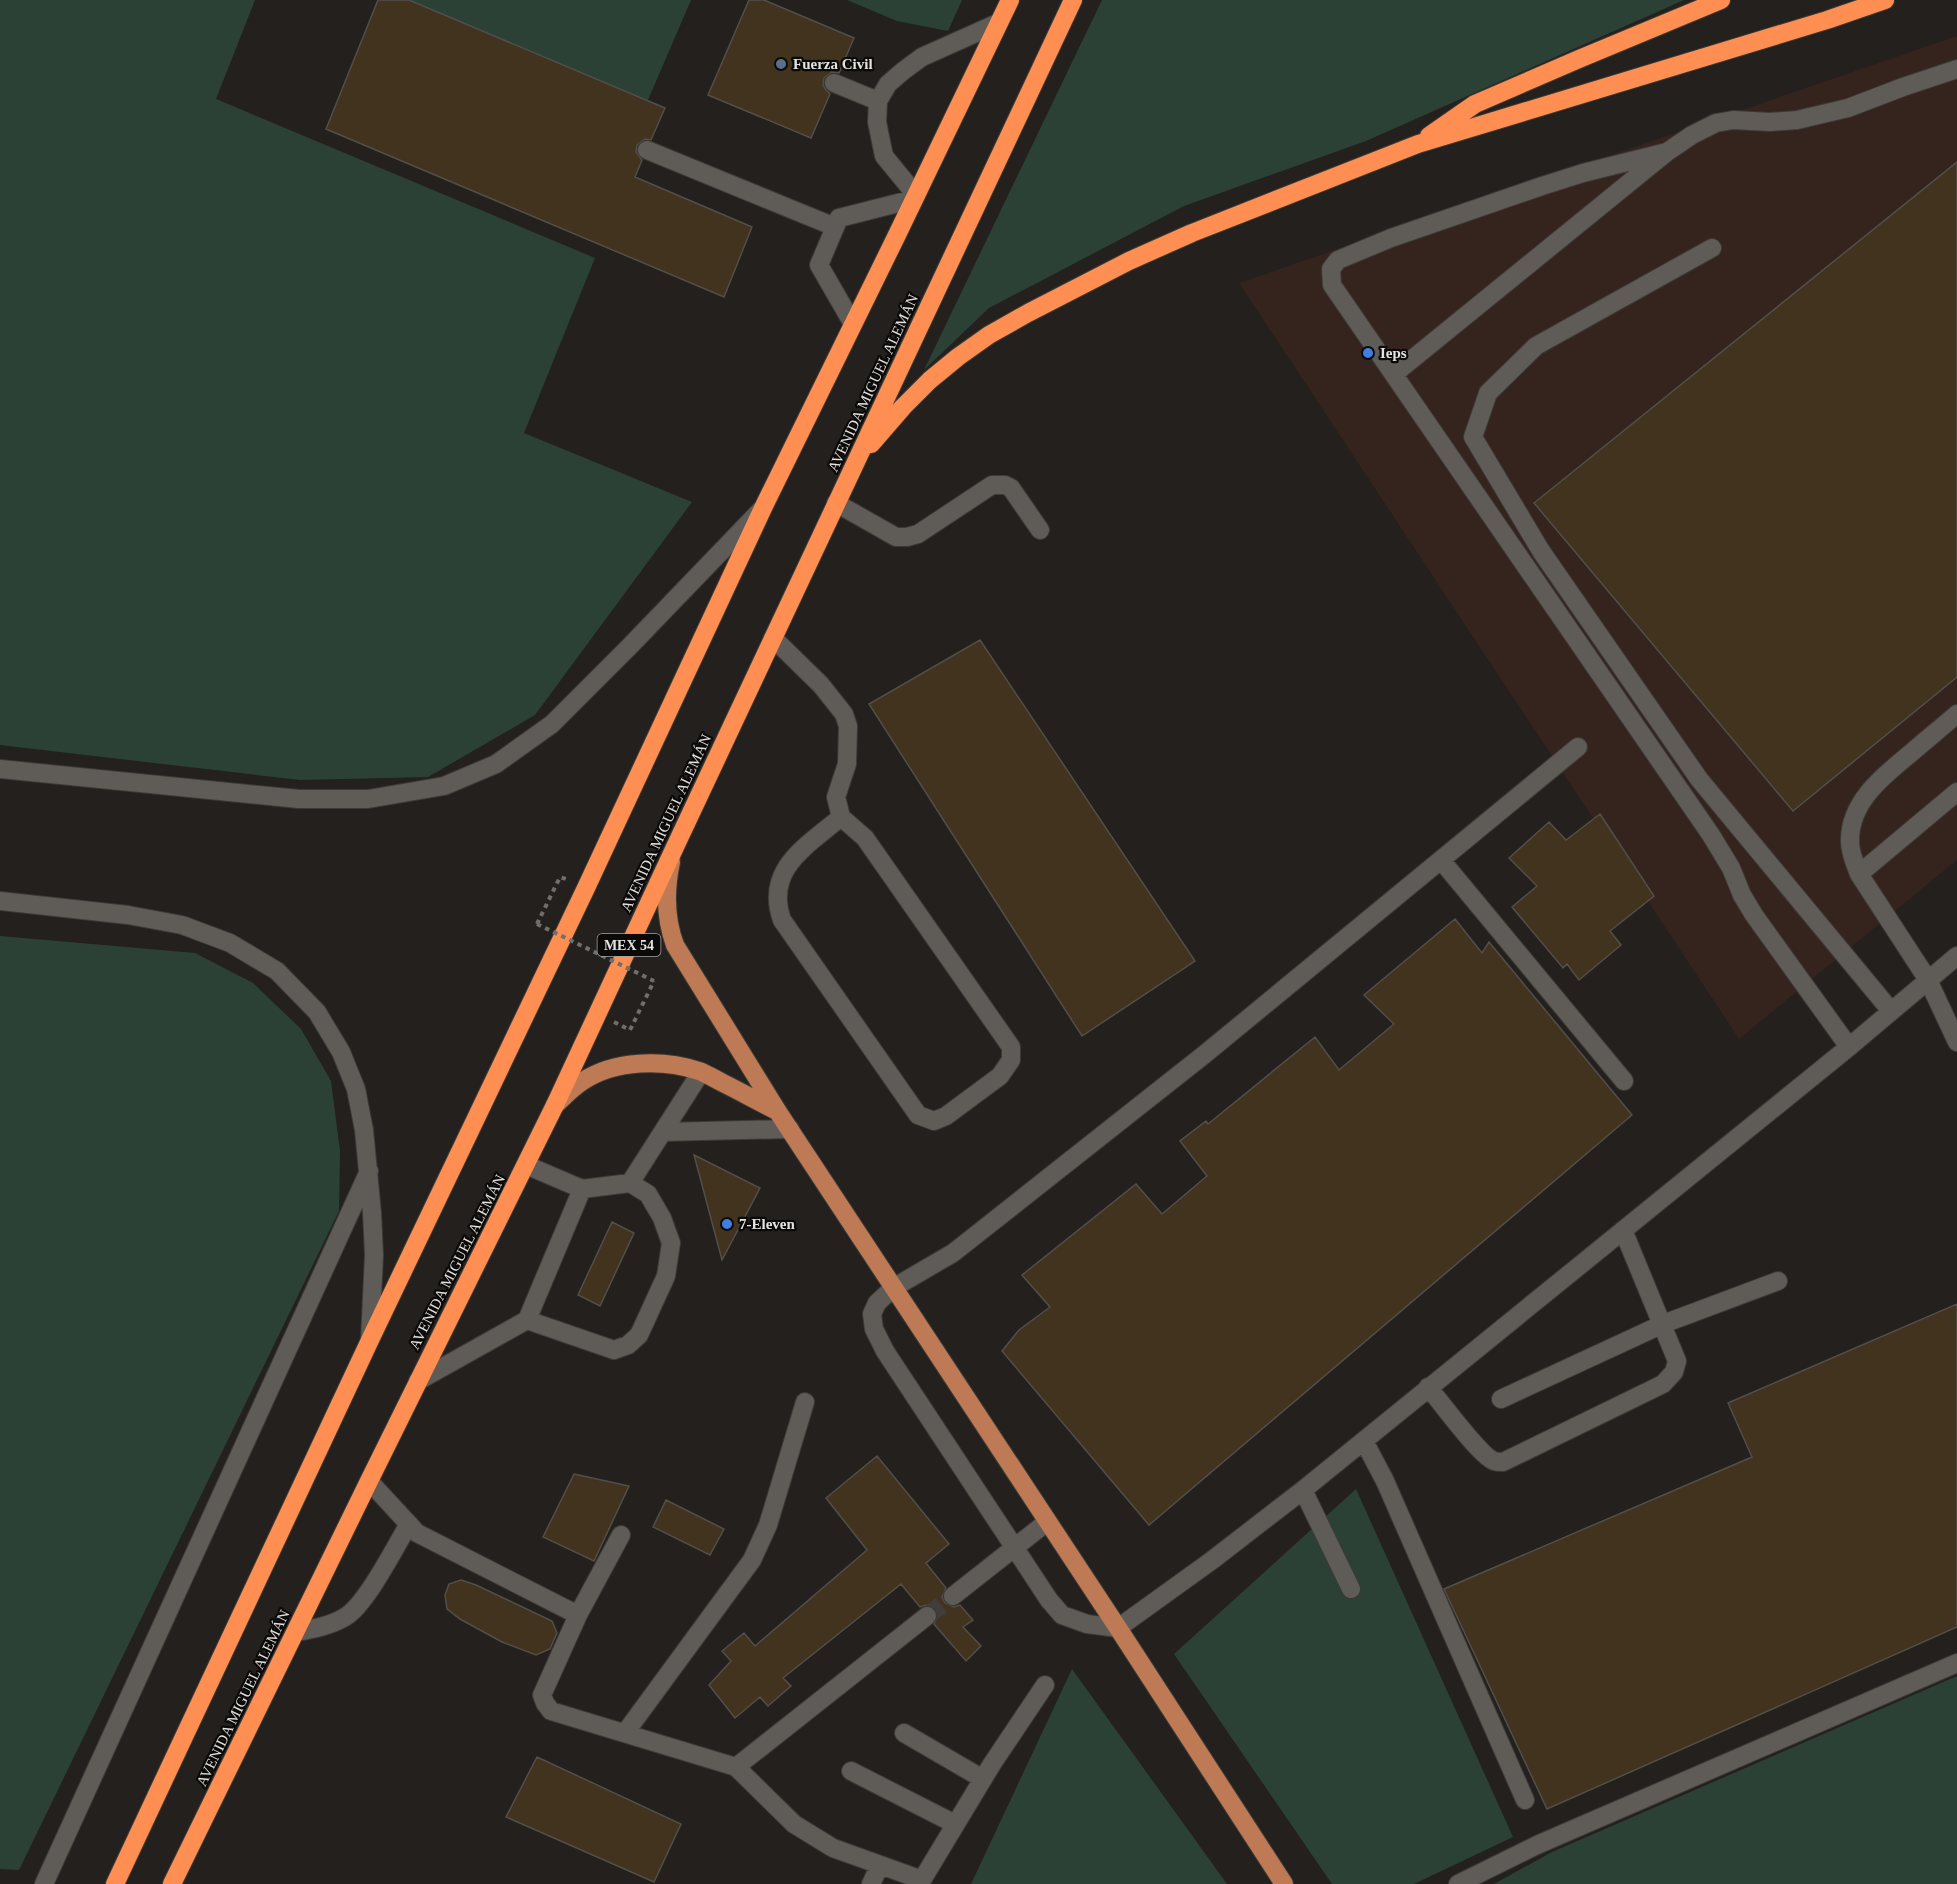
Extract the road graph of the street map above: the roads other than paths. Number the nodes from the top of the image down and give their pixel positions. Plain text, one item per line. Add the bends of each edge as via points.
1 (1010, 0) edge
2 (1073, 0) edge
3 (1721, 0) edge
4 (1885, 0) edge
5 (998, 23) junction
6 (1957, 69) edge
7 (834, 83) dead end
8 (878, 101) junction
9 (1418, 144) junction
10 (647, 150) dead end
11 (1667, 152) junction
12 (915, 197) junction
13 (835, 227) junction
14 (1712, 248) dead end
15 (854, 324) junction
16 (1394, 374) junction
17 (855, 464) junction
18 (836, 503) junction
19 (764, 506) junction
20 (1040, 530) dead end
21 (773, 638) junction
22 (1957, 714) edge
23 (1578, 747) dead end
24 (0, 769) edge
25 (1957, 792) edge
26 (841, 817) junction
27 (675, 847) junction
28 (1441, 860) junction
29 (1859, 874) junction
30 (0, 901) edge
31 (1957, 956) edge
32 (1928, 980) junction
33 (1891, 1011) junction
34 (1957, 1042) edge
35 (1849, 1047) junction
36 (701, 1071) junction
37 (1623, 1081) dead end
38 (555, 1105) junction
39 (778, 1112) junction
40 (789, 1129) junction
41 (663, 1132) junction
42 (526, 1165) junction
43 (369, 1171) junction
44 (630, 1184) junction
45 (582, 1189) junction
46 (1623, 1230) junction
47 (1778, 1281) dead end
48 (893, 1288) junction
49 (527, 1320) junction
50 (1663, 1324) junction
51 (370, 1340) junction
52 (418, 1381) junction
53 (1428, 1387) junction
54 (1501, 1399) dead end
55 (805, 1402) dead end
56 (1364, 1441) junction
57 (369, 1481) junction
58 (1303, 1490) junction
59 (1047, 1521) junction
60 (409, 1524) junction
61 (621, 1535) dead end
62 (1014, 1548) junction
63 (1351, 1590) dead end
64 (952, 1596) tunnel mouth
65 (578, 1615) junction
66 (927, 1616) tunnel mouth
67 (1118, 1628) junction
68 (296, 1632) junction
69 (1957, 1663) edge
70 (1045, 1685) dead end
71 (625, 1733) junction
72 (904, 1733) dead end
73 (736, 1767) junction
74 (851, 1772) dead end
75 (983, 1779) junction
76 (1525, 1800) dead end
77 (956, 1824) junction
78 (880, 1864) junction
79 (921, 1882) edge
80 (44, 1884) edge
81 (115, 1884) edge
82 (173, 1884) edge
83 (871, 1884) edge
84 (1284, 1884) edge
85 (1458, 1884) edge

1 - 5 highway
2 - 17 highway, AVENIDA MIGUEL ALEMÁN / MEX 54
3 - 9 highway via 1475,104
4 - 9 highway
5 - 8 street via 922,57 888,84
5 - 12 highway
6 - 11 street via 1848,108 1797,120 1716,123
7 - 8 street
8 - 12 street via 877,122 884,156
9 - 17 highway via 1171,242 988,335 930,380
10 - 13 street
11 - 16 street
11 - 16 street via 1542,186 1338,260 1331,269 1332,285
12 - 13 street via 839,218
12 - 15 highway
13 - 15 street via 819,266
14 - 33 street via 1536,346 1488,393 1473,437 1541,551 1699,779
15 - 19 highway
16 - 35 street via 1711,835 1754,915
17 - 18 highway, AVENIDA MIGUEL ALEMÁN / MEX 54
18 - 20 street via 896,537 907,537 999,484 1011,488
18 - 21 highway, AVENIDA MIGUEL ALEMÁN / MEX 54
19 - 24 street via 552,724 496,764 444,786 368,799 299,799
19 - 51 highway
21 - 26 street via 844,714 848,726 847,764 836,796
21 - 27 highway, AVENIDA MIGUEL ALEMÁN / MEX 54
22 - 29 street via 1877,781 1862,801 1850,842
23 - 28 street
25 - 29 street
26 - 26 street via 790,860 777,890 777,906 782,920 918,1115 934,1121 1000,1076 1011,1060 1011,1047 866,838
27 - 38 highway, AVENIDA MIGUEL ALEMÁN / MEX 54
27 - 39 main road via 666,895 675,945
28 - 37 street
28 - 48 street via 953,1253
29 - 32 street
30 - 43 street via 182,925 230,943 277,971 316,1012 341,1052 356,1089
31 - 32 street
32 - 33 street
32 - 34 street
33 - 35 street
35 - 46 street
36 - 38 main road via 660,1063 618,1067 584,1080
36 - 39 main road
36 - 41 street
38 - 42 highway, AVENIDA MIGUEL ALEMÁN / MEX 54
39 - 40 main road
40 - 41 street
40 - 48 main road
41 - 44 street
42 - 45 street
42 - 52 highway, AVENIDA MIGUEL ALEMÁN / MEX 54
43 - 51 street via 374,1256
43 - 80 street
44 - 45 street
44 - 49 street via 648,1194 671,1243 666,1276 635,1340 614,1350
45 - 49 street
46 - 50 street
46 - 53 street
47 - 50 street
48 - 59 main road
48 - 62 street via 877,1303 872,1314 874,1329
49 - 52 street
50 - 53 street via 1677,1361 1674,1372 1663,1384 1503,1462 1487,1456
50 - 54 street
51 - 81 highway
52 - 57 highway, AVENIDA MIGUEL ALEMÁN / MEX 54
53 - 56 street
55 - 71 street via 768,1525 752,1560
56 - 58 street
56 - 76 street
57 - 60 street
57 - 68 highway, AVENIDA MIGUEL ALEMÁN / MEX 54
58 - 63 street
58 - 67 street
59 - 62 street
59 - 67 main road
60 - 65 street via 417,1533
60 - 68 street via 360,1605 330,1625
61 - 65 street
62 - 64 street
62 - 67 street via 1062,1615 1087,1624
65 - 71 street via 542,1695 545,1703 551,1711
66 - 73 street
67 - 84 main road
68 - 82 highway, AVENIDA MIGUEL ALEMÁN / MEX 54
69 - 85 street via 1537,1845
70 - 75 street
71 - 73 street
72 - 75 street
73 - 78 street via 794,1824 833,1848
74 - 77 street
75 - 77 street
77 - 79 street
78 - 79 street
78 - 83 street

